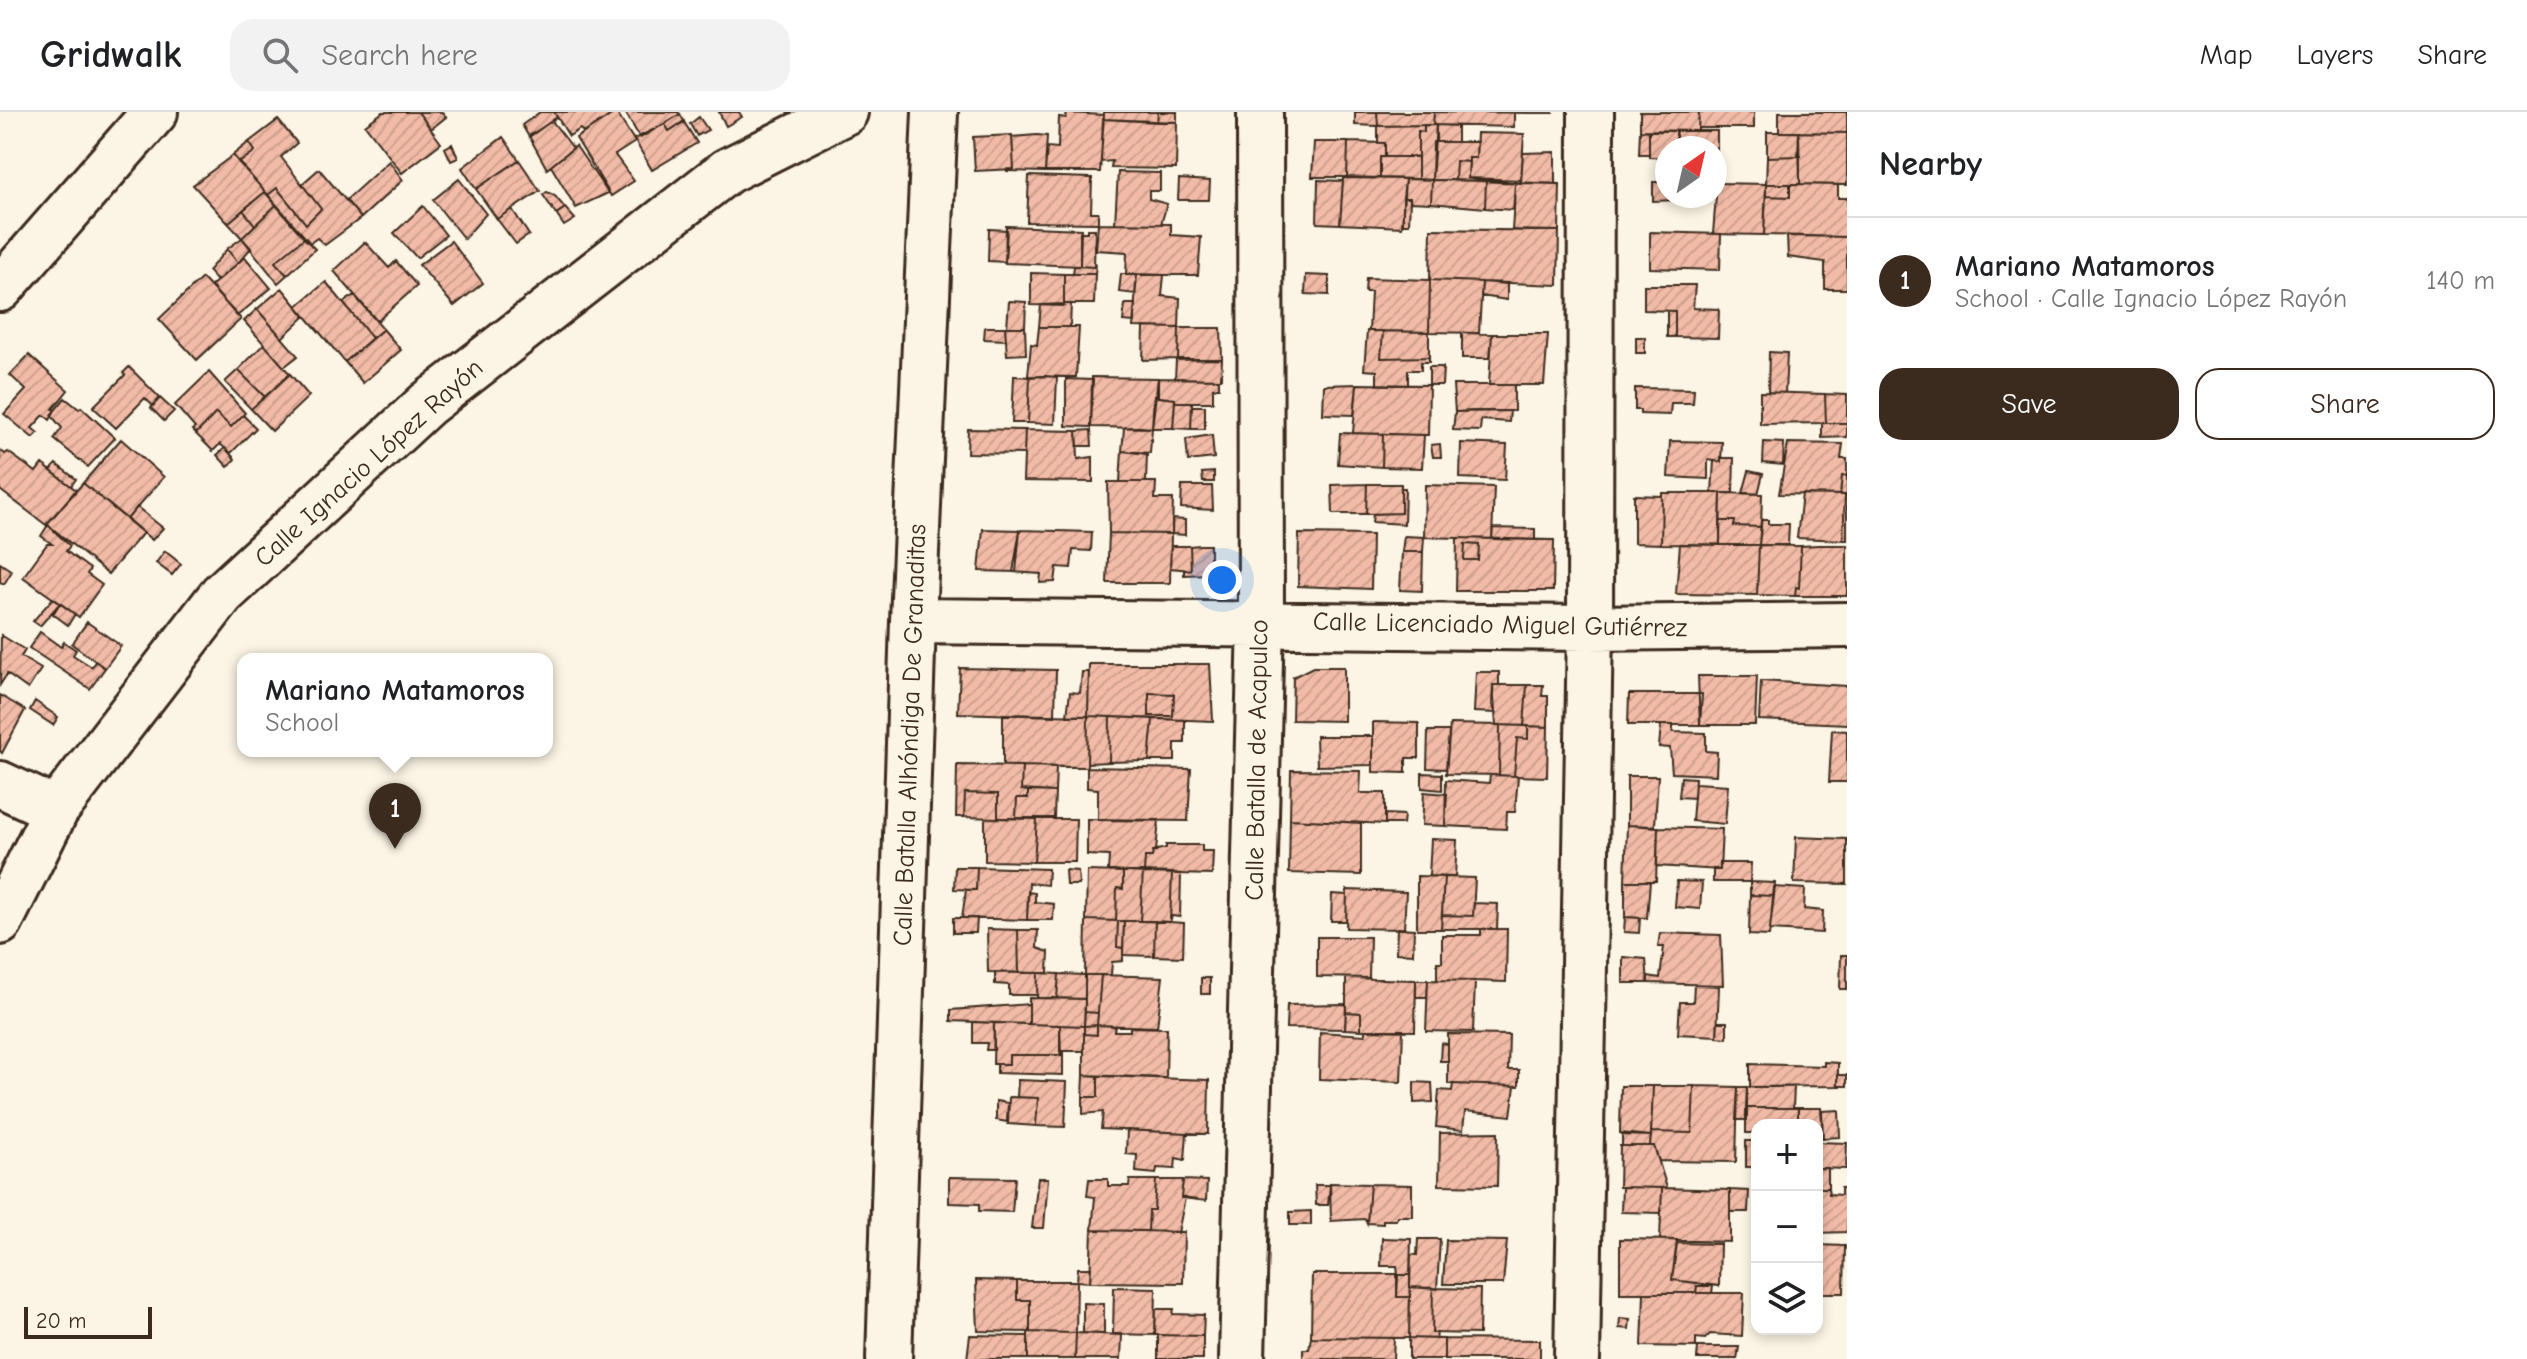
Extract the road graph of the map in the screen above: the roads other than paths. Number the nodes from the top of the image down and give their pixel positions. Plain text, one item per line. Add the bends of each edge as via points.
1 (155, 112) edge
2 (845, 112) edge
3 (935, 112) edge
4 (1260, 112) edge
5 (1591, 112) edge
6 (0, 289) edge
7 (913, 621) junction
8 (1261, 622) junction
9 (1847, 625) edge
10 (1590, 628) junction
11 (0, 784) edge
12 (56, 810) junction
13 (0, 922) edge
14 (889, 1359) edge
15 (1242, 1359) edge
16 (1577, 1359) edge

1 - 6 street
2 - 12 street, Calle Ignacio López Rayón via 727,171 427,404 222,594
3 - 7 street, Calle Batalla Alhóndiga De Granaditas
4 - 8 street, Calle Batalla de Acapulco
5 - 10 street
7 - 8 street, Calle Licenciado Miguel Gutiérrez
7 - 14 street, Calle Batalla Alhóndiga De Granaditas
8 - 10 street, Calle Licenciado Miguel Gutiérrez
8 - 15 street, Calle Batalla de Acapulco
9 - 10 street, Calle Licenciado Miguel Gutiérrez
10 - 16 street
11 - 12 street
12 - 13 street, Calle Ignacio López Rayón

